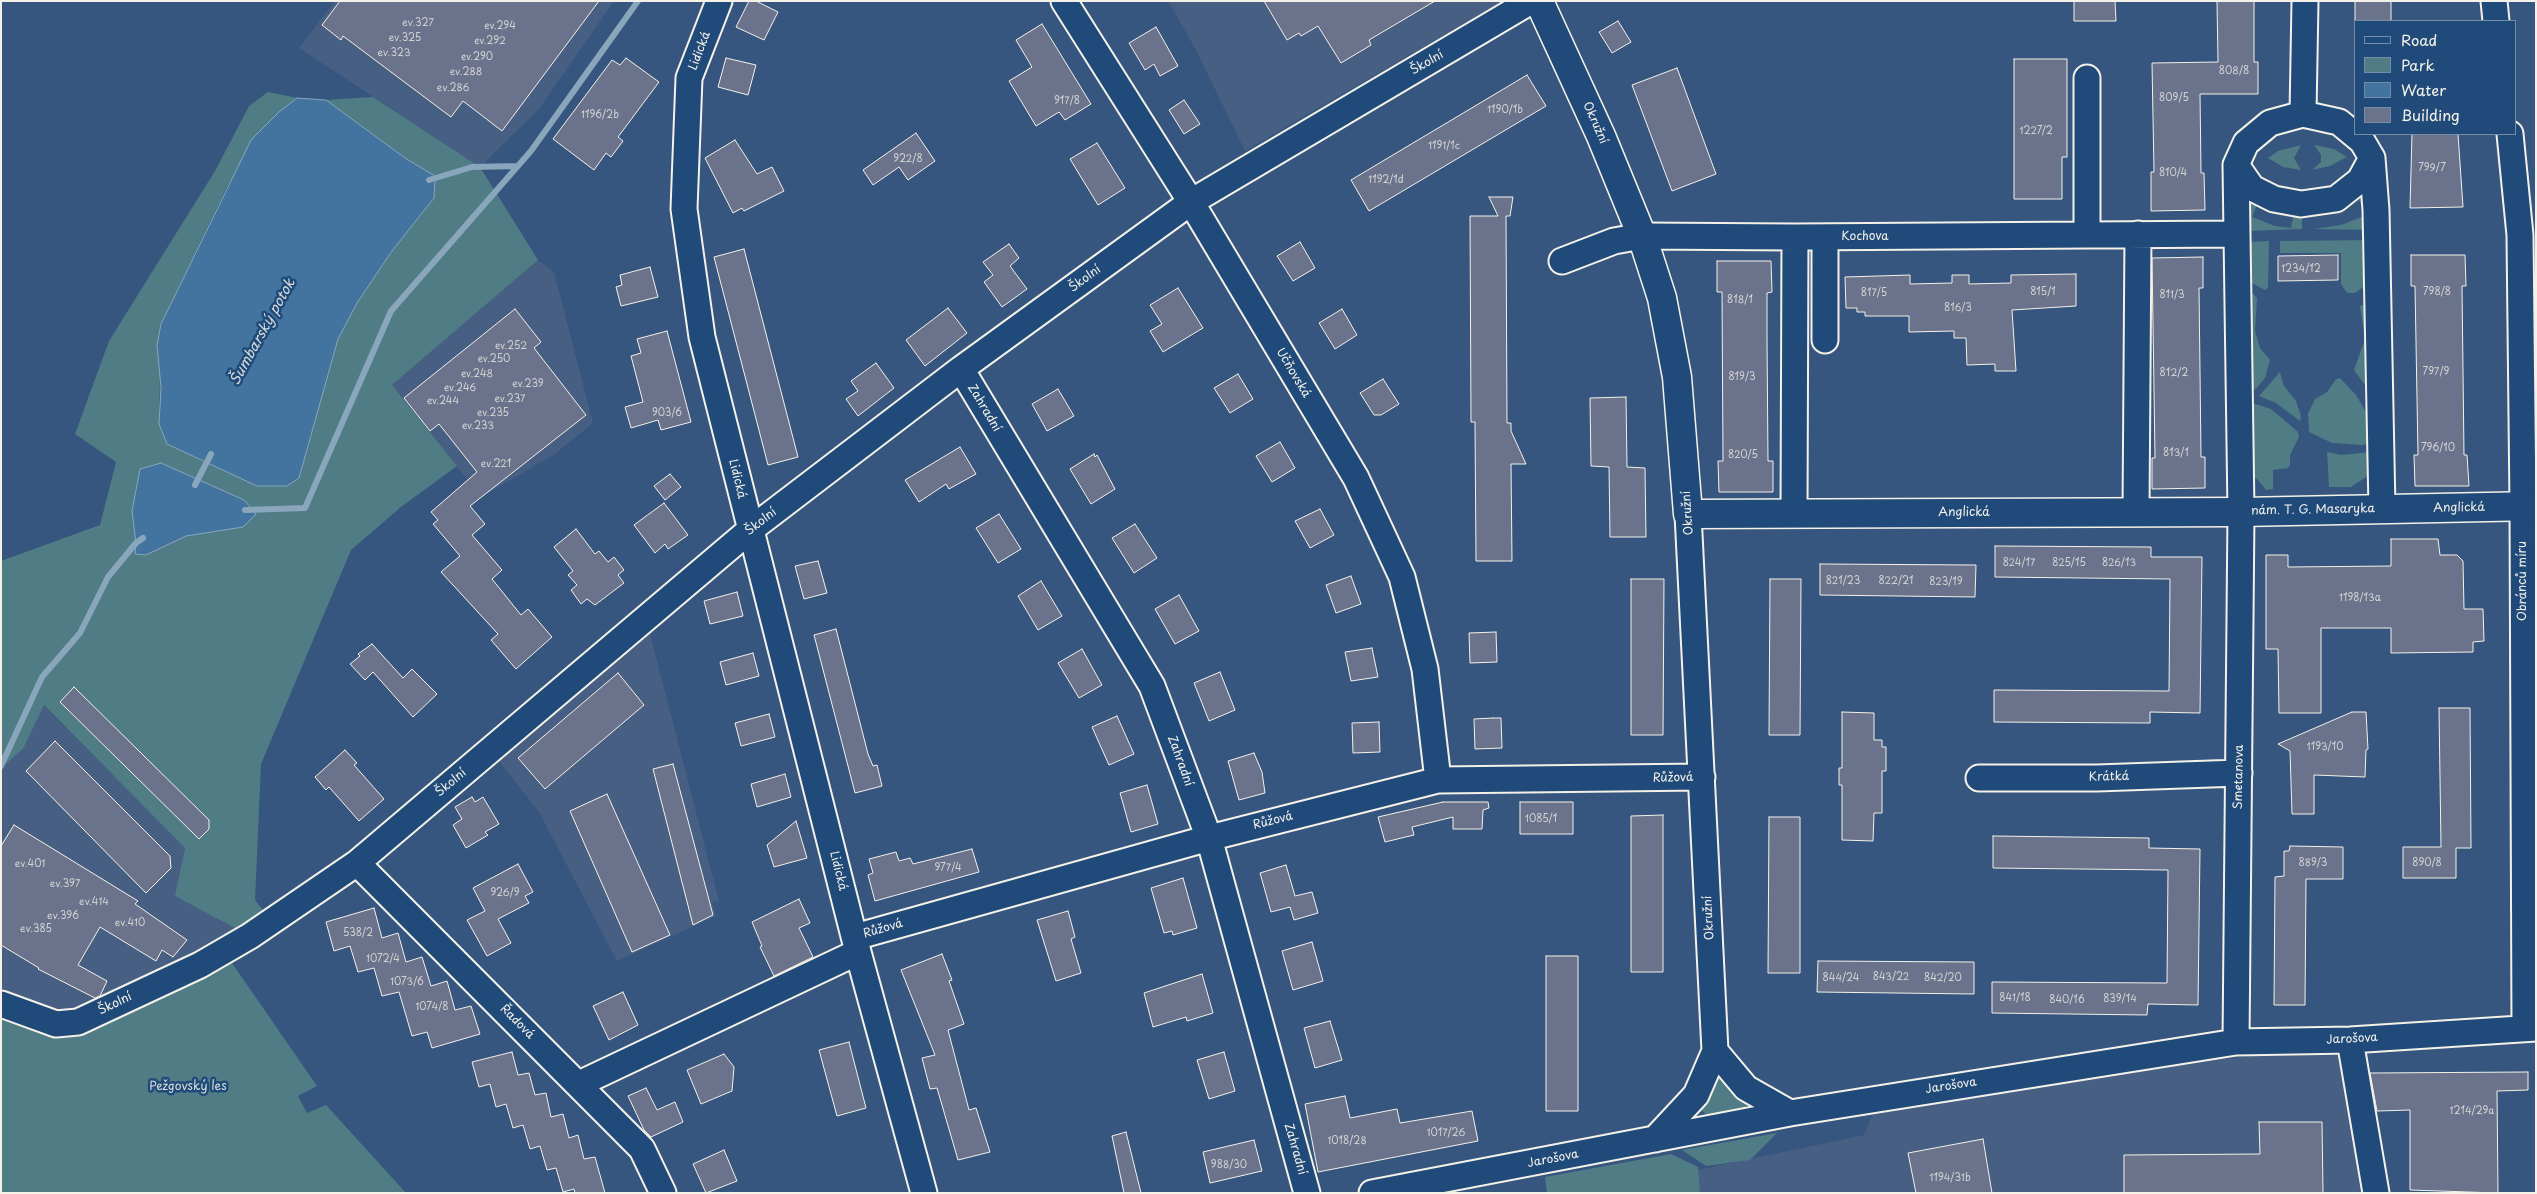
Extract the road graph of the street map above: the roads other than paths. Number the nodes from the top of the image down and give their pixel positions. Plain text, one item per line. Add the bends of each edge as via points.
1 (719, 1) edge
2 (1064, 1) edge
3 (1531, 1) edge
4 (1539, 1) edge
5 (2305, 1) edge
6 (2494, 1) edge
7 (2496, 20) edge
8 (2087, 78) dead end
9 (2303, 114) junction
10 (2354, 134) edge
11 (2355, 135) edge
12 (2510, 135) edge
13 (2372, 158) junction
14 (2236, 165) junction
15 (1191, 202) junction
16 (2138, 234) junction
17 (2236, 234) junction
18 (2528, 234) edge
19 (2087, 235) junction
20 (1642, 236) junction
21 (1795, 237) junction
22 (1825, 237) junction
23 (1562, 261) dead end
24 (1825, 340) dead end
25 (961, 370) junction
26 (2530, 506) edge
27 (2382, 509) junction
28 (2136, 512) junction
29 (2240, 512) junction
30 (1688, 514) junction
31 (1794, 514) junction
32 (750, 530) junction
33 (2240, 773) junction
34 (1702, 777) junction
35 (1979, 778) dead end
36 (1438, 780) junction
37 (1209, 838) junction
38 (356, 863) junction
39 (856, 944) junction
40 (1, 1004) edge
41 (2530, 1028) edge
42 (2350, 1040) junction
43 (2236, 1042) junction
44 (1715, 1051) junction
45 (579, 1084) junction
46 (1790, 1113) junction
47 (1655, 1140) junction
48 (663, 1193) edge
49 (924, 1193) edge
50 (1307, 1193) edge
51 (1372, 1193) edge
52 (2376, 1193) edge

1 - 32 street, Lidická via 689,78 684,210 702,337
2 - 15 street, Učňovská
3 - 15 street, Školní
4 - 20 street, Okružní via 1601,136
5 - 9 street
6 - 7 street
8 - 19 street
9 - 10 street, nám. T. G. Masaryka via 2339,122
9 - 14 street, nám. T. G. Masaryka via 2270,123 2246,143
11 - 13 street, nám. T. G. Masaryka
12 - 18 street, Obránců míru
13 - 14 street via 2360,180 2336,199 2301,204 2274,199 2252,188
13 - 27 street, nám. T. G. Masaryka
14 - 17 street, nám. T. G. Masaryka
15 - 25 street, Školní
15 - 36 street, Učňovská via 1356,478 1402,577 1425,669
16 - 17 street, Kochova
16 - 19 street, Kochova
16 - 28 street
17 - 29 street, nám. T. G. Masaryka
18 - 26 street, Obránců míru
19 - 22 street, Kochova
20 - 21 street, Kochova
20 - 23 street, Kochova via 1614,241
20 - 30 street, Okružní via 1662,298 1677,377
21 - 22 street, Kochova
21 - 31 street
22 - 24 street
25 - 32 street, Školní
25 - 37 street, Zahradní via 1152,686
26 - 27 street, Anglická
26 - 41 street, Obránců míru
27 - 29 street, nám. T. G. Masaryka
28 - 29 street, Anglická
28 - 31 street, Anglická
29 - 33 street, Smetanova
30 - 31 street, Anglická
30 - 34 street, Okružní
32 - 38 street, Školní
32 - 39 street, Lidická
33 - 35 street, Krátká
33 - 43 street, Smetanova
34 - 36 street, Růžová
34 - 44 street, Okružní
36 - 37 street, Růžová
37 - 39 street, Růžová
37 - 50 street, Zahradní
38 - 40 street, Školní via 250,936 200,965 78,1022 56,1024
38 - 45 street, Řadová
39 - 45 street
39 - 49 street, Lidická
41 - 42 street, Jarošova
42 - 43 street, Jarošova
42 - 52 street
43 - 46 street, Jarošova
44 - 46 street via 1746,1088
44 - 47 street, Okružní via 1696,1095
45 - 48 street, Řadová via 642,1149
46 - 47 street, Jarošova
47 - 51 street, Jarošova

